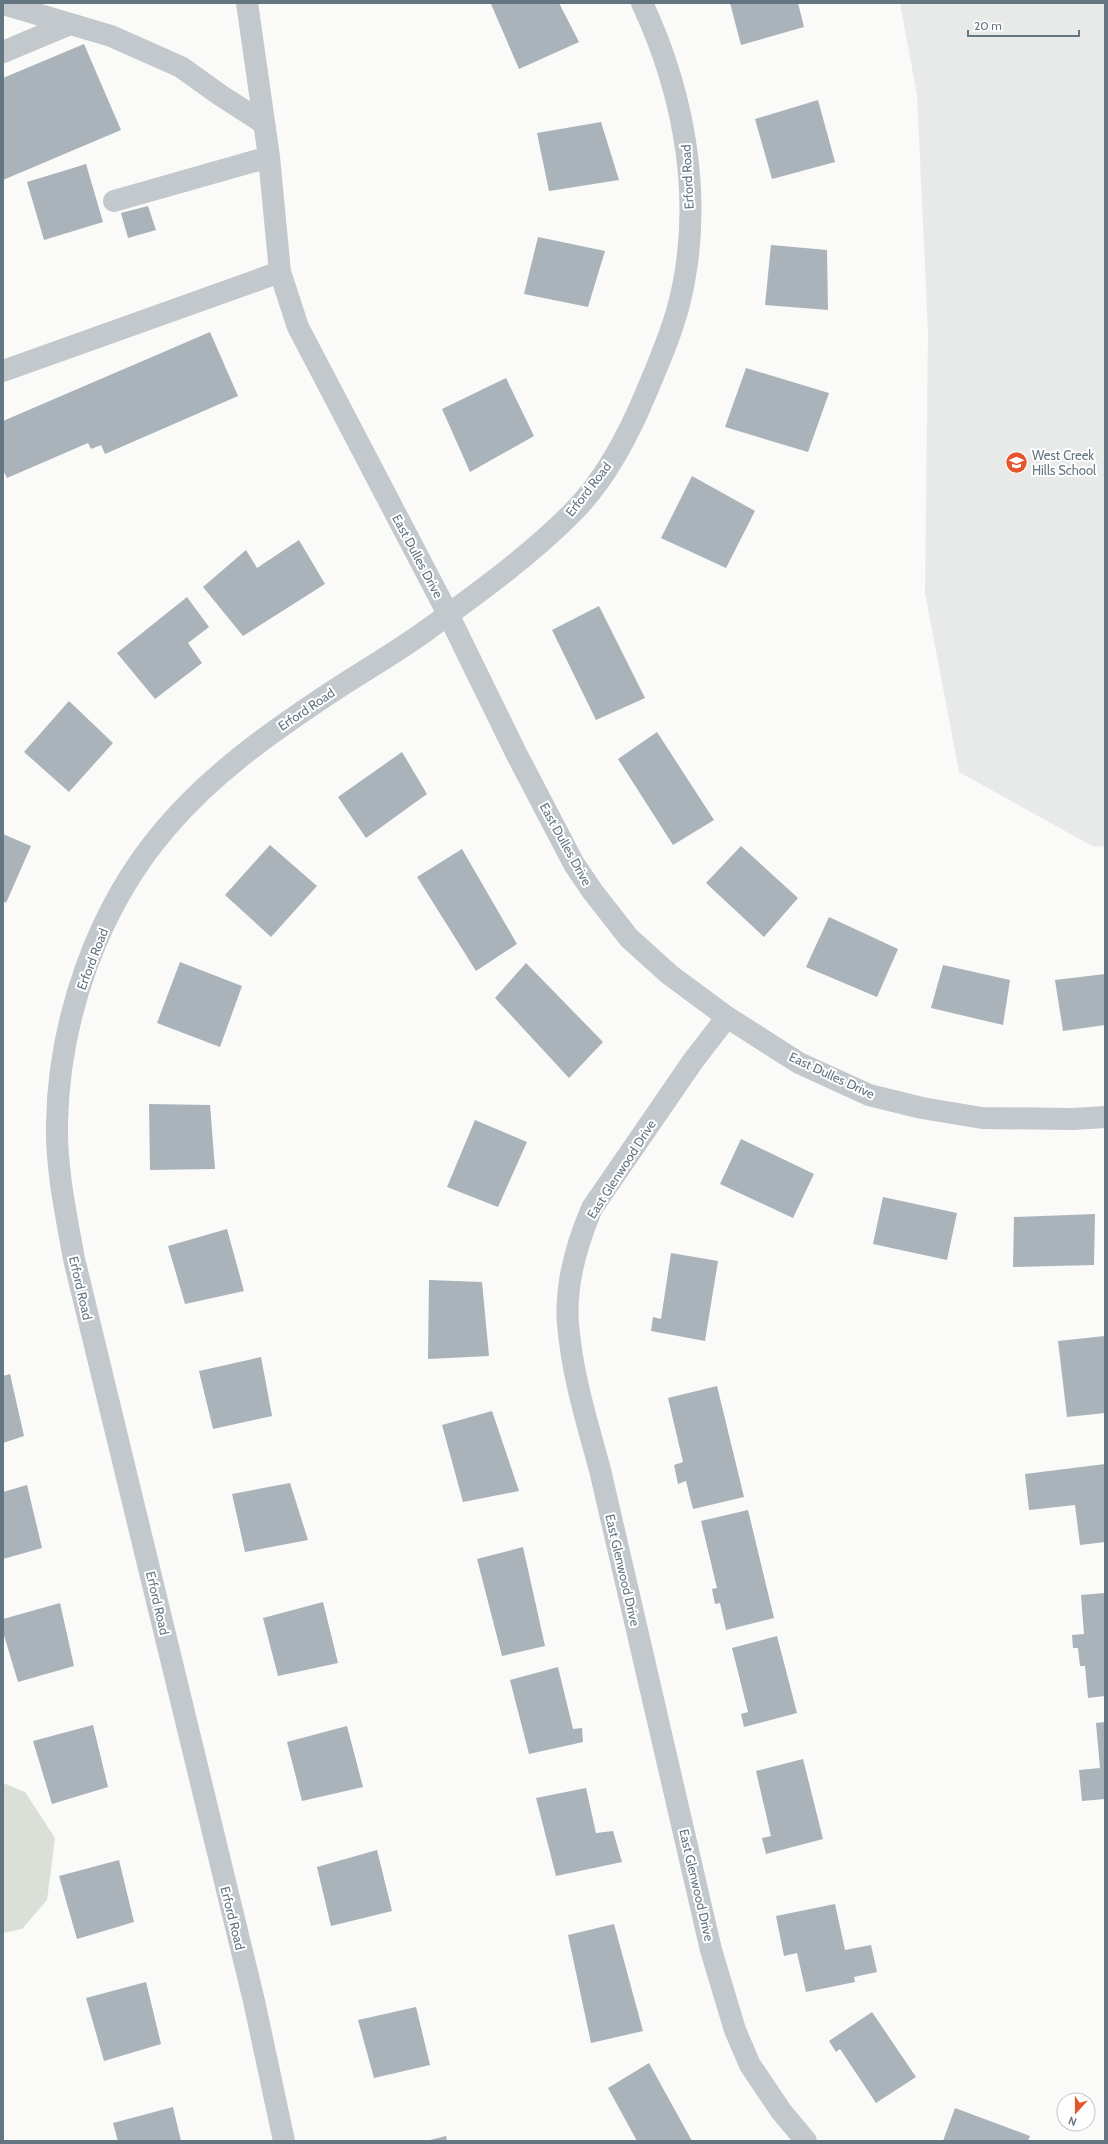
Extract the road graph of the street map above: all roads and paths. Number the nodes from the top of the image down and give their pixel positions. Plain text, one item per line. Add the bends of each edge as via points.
1 (247, 3) edge
2 (642, 3) edge
3 (3, 4) edge
4 (70, 24) junction
5 (3, 52) edge
6 (262, 122) junction
7 (269, 157) junction
8 (114, 201) dead end
9 (280, 272) junction
10 (3, 371) edge
11 (448, 614) junction
12 (727, 1017) junction
13 (1105, 1117) edge
14 (284, 2141) edge
15 (806, 2141) edge

1 - 6 street, East Dulles Drive
2 - 11 street, Erford Road via 666,62 680,107 688,162 690,233 679,305 665,349 636,416 607,468 577,508 524,557
3 - 4 street
4 - 5 street
4 - 6 street via 111,36 181,67
6 - 7 street, East Dulles Drive
7 - 8 street
7 - 9 street, East Dulles Drive
9 - 10 street
9 - 11 street, East Dulles Drive via 298,327
11 - 12 street, East Dulles Drive via 552,822 574,864 593,892 629,938 670,975
11 - 14 street, Erford Road via 424,633 324,696 256,744 204,787 164,830 127,883 98,938 73,1008 61,1069 56,1121 57,1155 74,1259 254,2001
12 - 13 street, East Dulles Drive via 799,1063 869,1095 922,1108 982,1118
12 - 15 street, East Glenwood Drive via 693,1061 592,1208 582,1231 571,1277 568,1323 579,1391 600,1470 711,1950 735,2030 750,2065 781,2111

